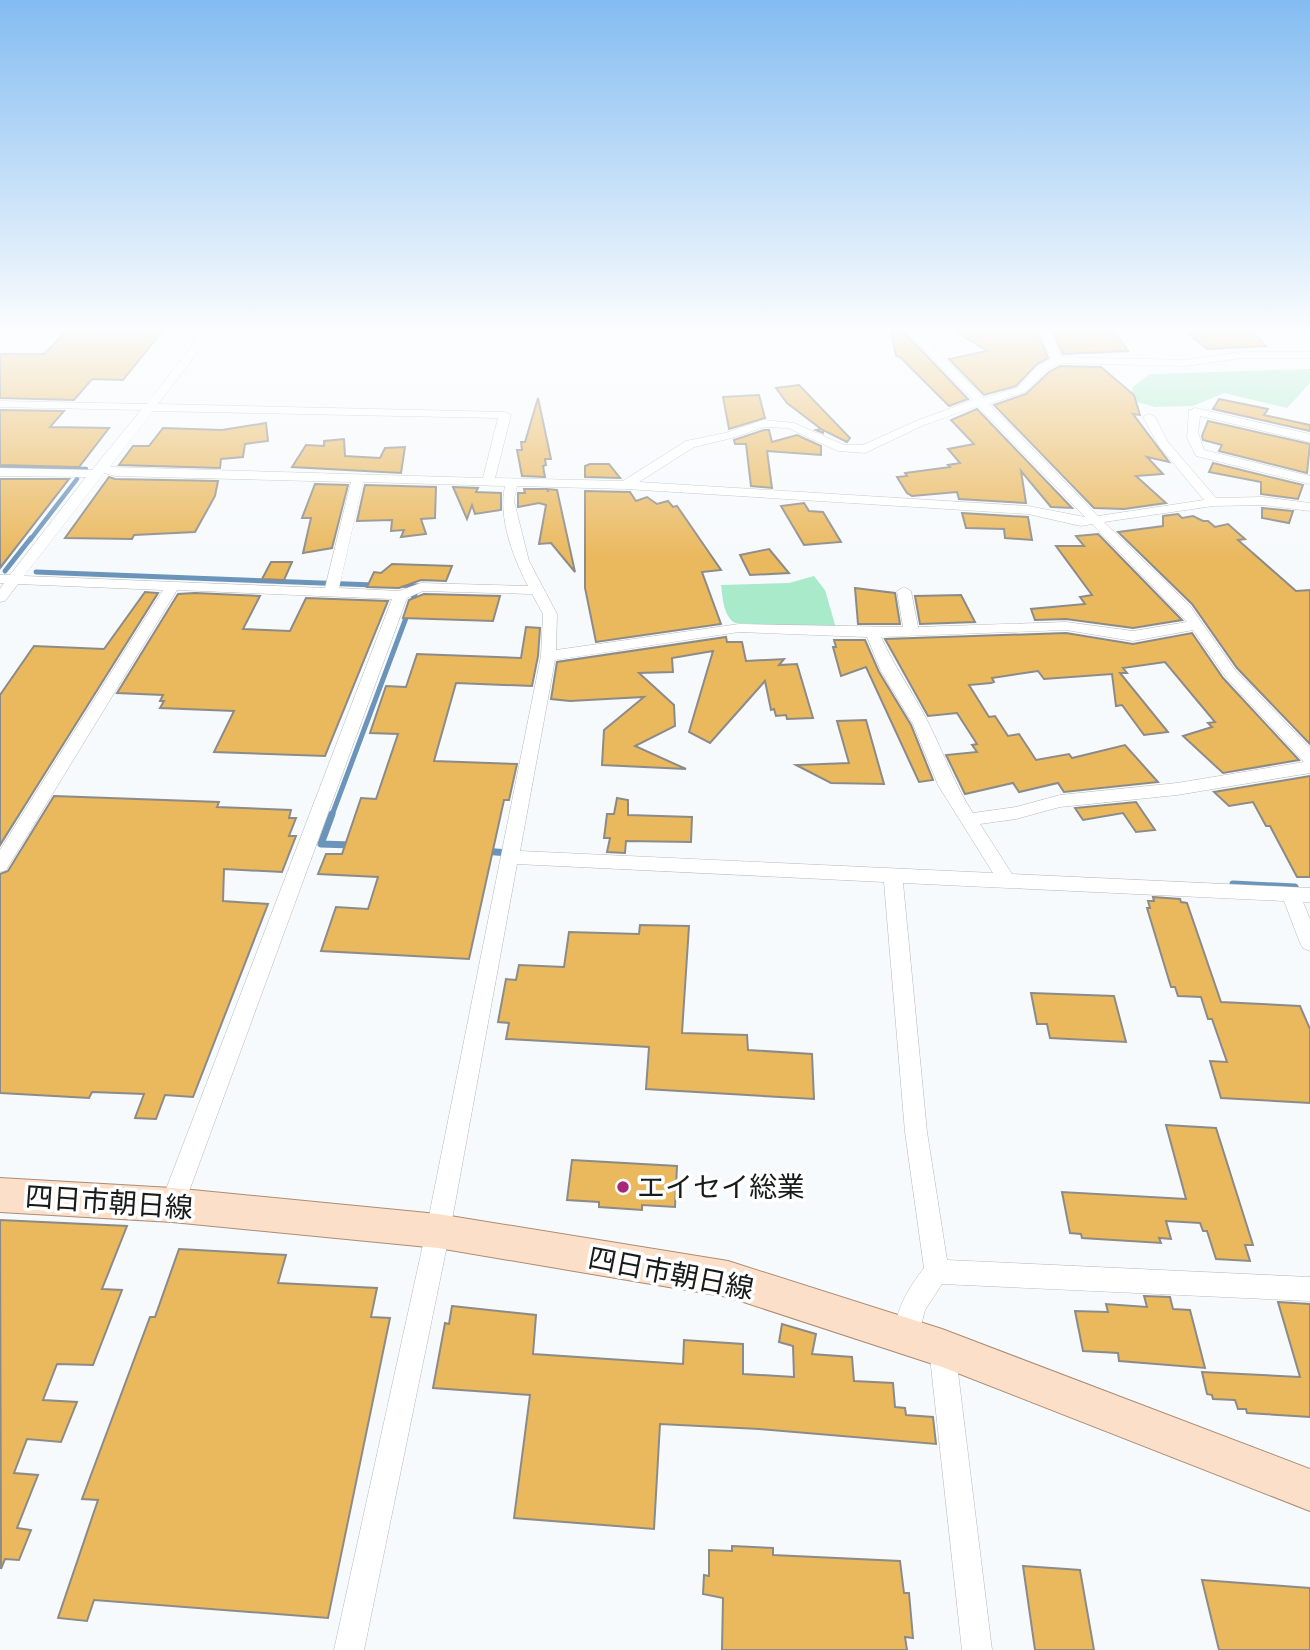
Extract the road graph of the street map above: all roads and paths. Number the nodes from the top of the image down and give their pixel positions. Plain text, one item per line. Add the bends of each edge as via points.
1 (51, 405) edge
2 (971, 405) edge
3 (983, 405) edge
4 (152, 407) junction
5 (1150, 417) dead end
6 (1310, 438) edge
7 (0, 472) edge
8 (99, 472) junction
9 (358, 478) junction
10 (1310, 480) edge
11 (488, 481) junction
12 (512, 482) junction
13 (626, 485) junction
14 (1213, 502) junction
15 (1310, 507) edge
16 (1096, 519) junction
17 (7, 579) edge
18 (332, 586) junction
19 (172, 587) junction
20 (537, 590) junction
21 (904, 591) dead end
22 (411, 592) junction
23 (0, 598) edge
24 (1197, 625) junction
25 (911, 631) junction
26 (872, 633) junction
27 (548, 656) junction
28 (1310, 758) edge
29 (1310, 767) edge
30 (966, 820) junction
31 (509, 853) junction
32 (0, 864) edge
33 (893, 876) junction
34 (1005, 877) junction
35 (1300, 894) edge
36 (1310, 943) edge
37 (0, 1195) edge
38 (172, 1205) junction
39 (438, 1231) junction
40 (937, 1272) junction
41 (1310, 1289) edge
42 (907, 1336) junction
43 (942, 1348) junction
44 (1310, 1490) edge
45 (349, 1650) edge
46 (977, 1650) edge

1 - 4 street
2 - 13 street via 865,449 842,448 790,425 763,423 690,444
3 - 16 street
4 - 8 street
4 - 11 street via 505,415
5 - 14 street via 1163,443
6 - 10 street via 1195,411 1192,430 1199,453
7 - 8 street
8 - 9 street
8 - 17 street
9 - 11 street
9 - 18 street
11 - 12 street
12 - 13 street
12 - 20 street via 508,501 512,522 522,561
13 - 16 street via 1028,510 1080,522
14 - 15 street via 1263,501
14 - 16 street
16 - 24 street
17 - 19 street
17 - 23 street
18 - 19 street
18 - 22 street
19 - 32 street
20 - 22 street
20 - 27 street via 550,614
21 - 25 street
22 - 38 street
24 - 25 street via 1133,636 1066,626
24 - 28 street via 1238,683
25 - 26 street
26 - 27 street via 739,628
26 - 30 street
27 - 31 street
29 - 30 street via 1177,789 1060,801
30 - 34 street
31 - 33 street
31 - 39 street
33 - 34 street
33 - 40 street via 916,1132
34 - 35 street
35 - 36 street
37 - 38 main road, 四日市朝日線
38 - 39 main road, 四日市朝日線
39 - 42 main road, 四日市朝日線 via 728,1279
39 - 45 street
40 - 41 street
40 - 42 street via 909,1315
42 - 43 main road, 四日市朝日線
43 - 44 main road, 四日市朝日線
43 - 46 street

